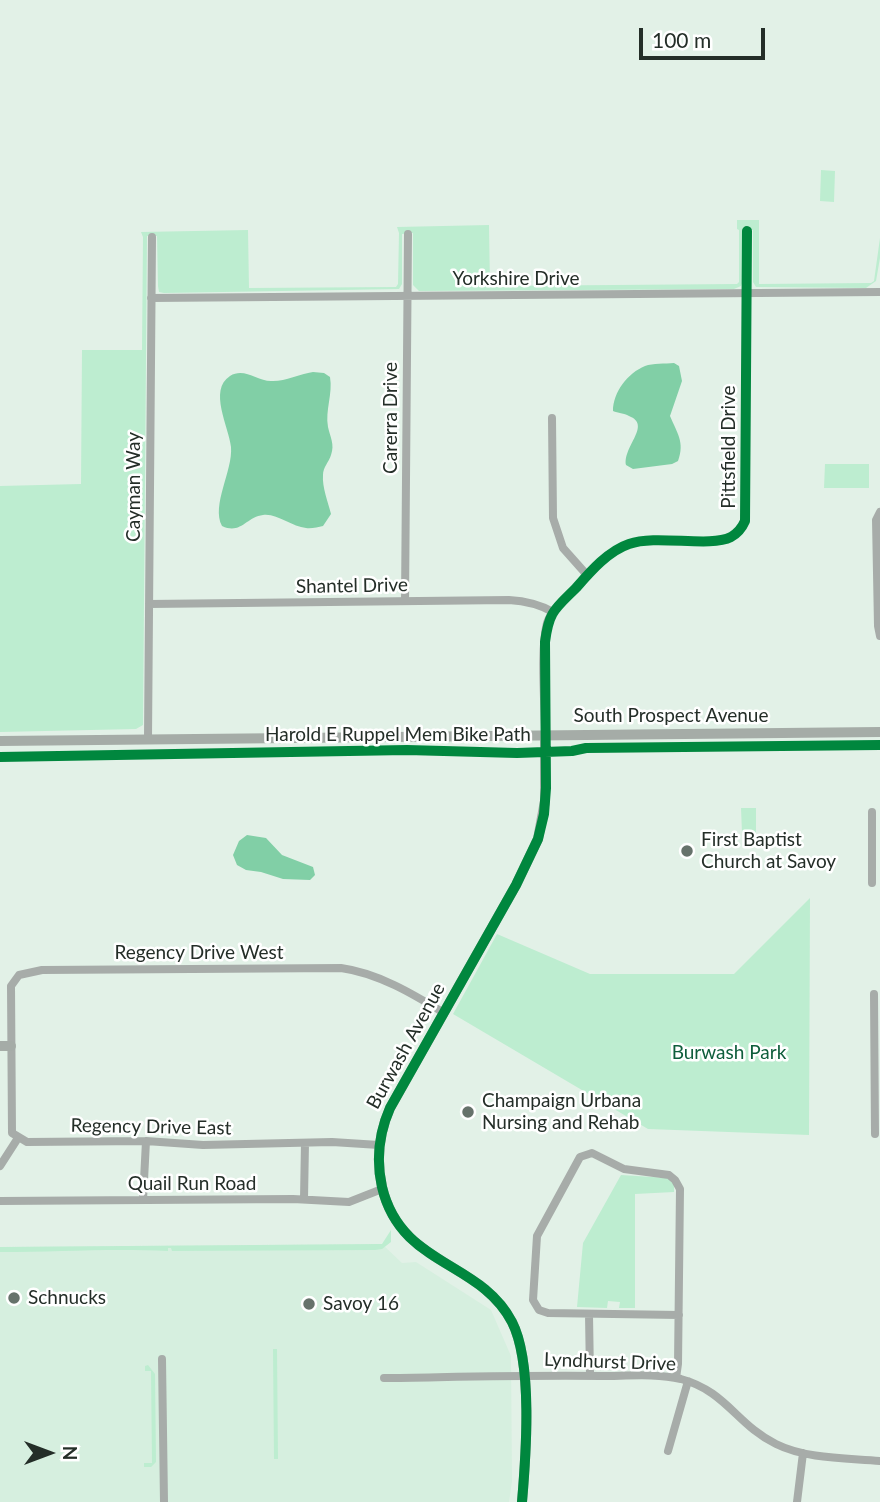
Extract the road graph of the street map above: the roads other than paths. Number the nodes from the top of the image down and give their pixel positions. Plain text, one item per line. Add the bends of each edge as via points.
1 (747, 231) dead end
2 (408, 234) dead end
3 (152, 237) dead end
4 (880, 292) edge
5 (747, 294) junction
6 (407, 296) junction
7 (151, 298) junction
8 (552, 418) dead end
9 (880, 512) edge
10 (587, 575) junction
11 (405, 601) junction
12 (149, 604) junction
13 (553, 612) junction
14 (880, 636) edge
15 (880, 732) edge
16 (545, 734) junction
17 (148, 738) junction
18 (0, 741) edge
19 (872, 811) dead end
20 (876, 846) edge
21 (872, 883) dead end
22 (874, 994) dead end
23 (444, 1013) junction
24 (877, 1029) edge
25 (5, 1046) edge
26 (875, 1134) dead end
27 (18, 1138) junction
28 (146, 1141) junction
29 (305, 1143) junction
30 (379, 1146) junction
31 (0, 1166) edge
32 (382, 1188) junction
33 (304, 1199) junction
34 (143, 1200) junction
35 (0, 1201) edge
36 (589, 1315) junction
37 (679, 1315) junction
38 (162, 1359) dead end
39 (590, 1375) junction
40 (525, 1376) junction
41 (384, 1378) dead end
42 (676, 1378) junction
43 (688, 1381) junction
44 (668, 1451) dead end
45 (803, 1452) junction
46 (880, 1461) edge
47 (164, 1502) edge
48 (522, 1502) edge
49 (797, 1502) edge

1 - 5 street, Pittsfield Drive
2 - 6 street, Carerra Drive
3 - 7 street, Cayman Way
4 - 5 street, Yorkshire Drive
5 - 6 street, Yorkshire Drive
5 - 10 street, Pittsfield Drive via 746,517 742,527 725,539 636,542 618,549
6 - 7 street, Yorkshire Drive
6 - 11 street, Carerra Drive
7 - 12 street, Cayman Way
8 - 10 street via 553,519 562,548
9 - 14 street via 876,520
10 - 13 street, Pittsfield Drive
11 - 12 street, Shantel Drive
11 - 13 street, Shantel Drive via 526,601
12 - 17 street, Cayman Way
13 - 16 street, Pittsfield Drive via 545,642
15 - 16 main road, South Prospect Avenue
16 - 17 main road, South Prospect Avenue
16 - 23 main road, Burwash Avenue via 545,801 538,839
17 - 18 main road, South Prospect Avenue
19 - 20 street
20 - 21 street
22 - 24 street
23 - 25 street, Regency Drive West via 381,978 341,968 42,970 19,975 11,986
23 - 30 main road, Burwash Avenue via 390,1108
24 - 26 street
25 - 27 street via 12,1133
27 - 28 street, Regency Drive East via 27,1142
27 - 31 street
28 - 29 street, Regency Drive East
28 - 34 street
29 - 30 street, Regency Drive East
29 - 33 street
30 - 32 main road, Burwash Avenue
32 - 33 street, Quail Run Road via 349,1202
32 - 40 main road, Burwash Avenue via 391,1213 410,1239 499,1302 519,1337
33 - 34 street, Quail Run Road
34 - 35 street, Quail Run Road
36 - 37 street
36 - 37 street via 543,1312 532,1292 540,1229 580,1157 592,1153 624,1170 669,1175 678,1183
36 - 39 street
37 - 42 street
38 - 47 street
39 - 40 street, Lyndhurst Drive
39 - 42 street, Lyndhurst Drive
40 - 41 street, Lyndhurst Drive
40 - 48 main road, Burwash Avenue
42 - 43 street, Lyndhurst Drive
43 - 44 street
43 - 45 street, Lyndhurst Drive via 722,1399 751,1428 777,1445
45 - 46 street, Lyndhurst Drive
45 - 49 street

